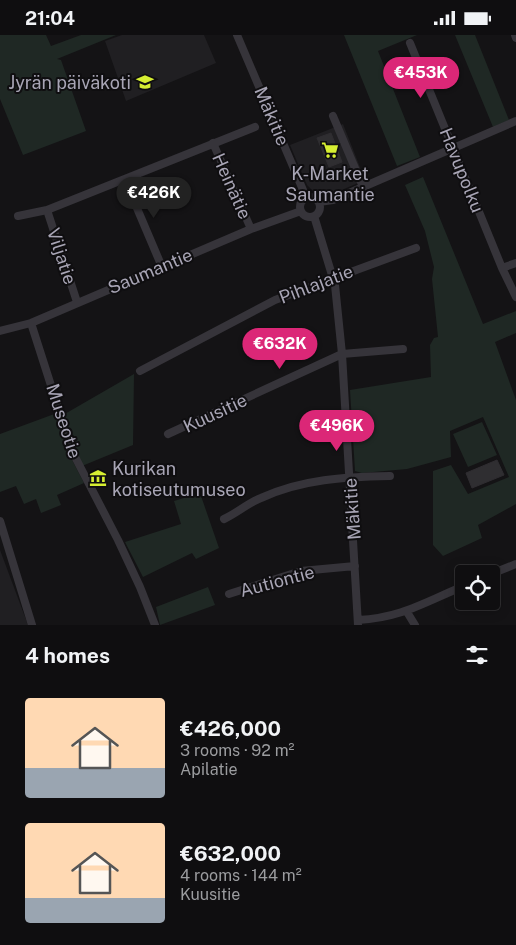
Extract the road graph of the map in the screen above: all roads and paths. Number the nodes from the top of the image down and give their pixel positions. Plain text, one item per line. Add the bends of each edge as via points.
1 (237, 35) edge
2 (410, 43) dead end
3 (333, 116) dead end
4 (516, 121) edge
5 (255, 127) dead end
6 (213, 143) junction
7 (453, 147) junction
8 (125, 180) junction
9 (363, 187) junction
10 (306, 197) junction
11 (319, 202) junction
12 (47, 210) junction
13 (301, 211) junction
14 (314, 216) junction
15 (18, 217) dead end
16 (251, 229) junction
17 (416, 248) dead end
18 (516, 263) edge
19 (162, 267) junction
20 (502, 269) junction
21 (333, 277) junction
22 (516, 297) edge
23 (77, 302) junction
24 (30, 323) junction
25 (0, 331) edge
26 (403, 349) dead end
27 (342, 354) junction
28 (140, 371) dead end
29 (168, 435) dead end
30 (390, 476) dead end
31 (350, 477) junction
32 (224, 519) dead end
33 (0, 521) edge
34 (516, 564) edge
35 (355, 566) junction
36 (500, 570) edge
37 (455, 589) edge
38 (229, 594) dead end
39 (407, 612) junction
40 (358, 623) edge
41 (32, 625) edge
42 (154, 625) edge
43 (415, 625) edge

1 - 10 street, Mäkitie
2 - 7 street, Havupolku
3 - 9 street
4 - 7 street
5 - 6 street
6 - 8 street
6 - 16 street, Heinätie
7 - 9 street
7 - 20 street, Havupolku
8 - 12 street
8 - 19 street
9 - 11 street
10 - 11 street via 314,197
10 - 13 street via 301,203
11 - 14 street via 320,211
12 - 15 street
12 - 23 street, Viljatie
13 - 14 street via 306,217
13 - 16 street, Saumantie
14 - 21 street, Mäkitie
16 - 19 street, Saumantie
17 - 21 street, Pihlajatie
18 - 20 street
19 - 23 street, Saumantie
20 - 22 street, Havupolku
21 - 27 street, Mäkitie
21 - 28 street, Pihlajatie via 275,299
23 - 24 street, Saumantie
24 - 25 street, Saumantie
24 - 42 street, Museotie via 72,451 137,579
26 - 27 street, Kuusitie
27 - 29 street, Kuusitie
27 - 31 street, Mäkitie
30 - 31 street
31 - 32 street via 310,481 260,498
31 - 35 street, Mäkitie
33 - 41 street
34 - 36 street
35 - 38 street, Autiontie via 301,571
35 - 40 street, Mäkitie
37 - 39 street
39 - 40 street
39 - 43 street

